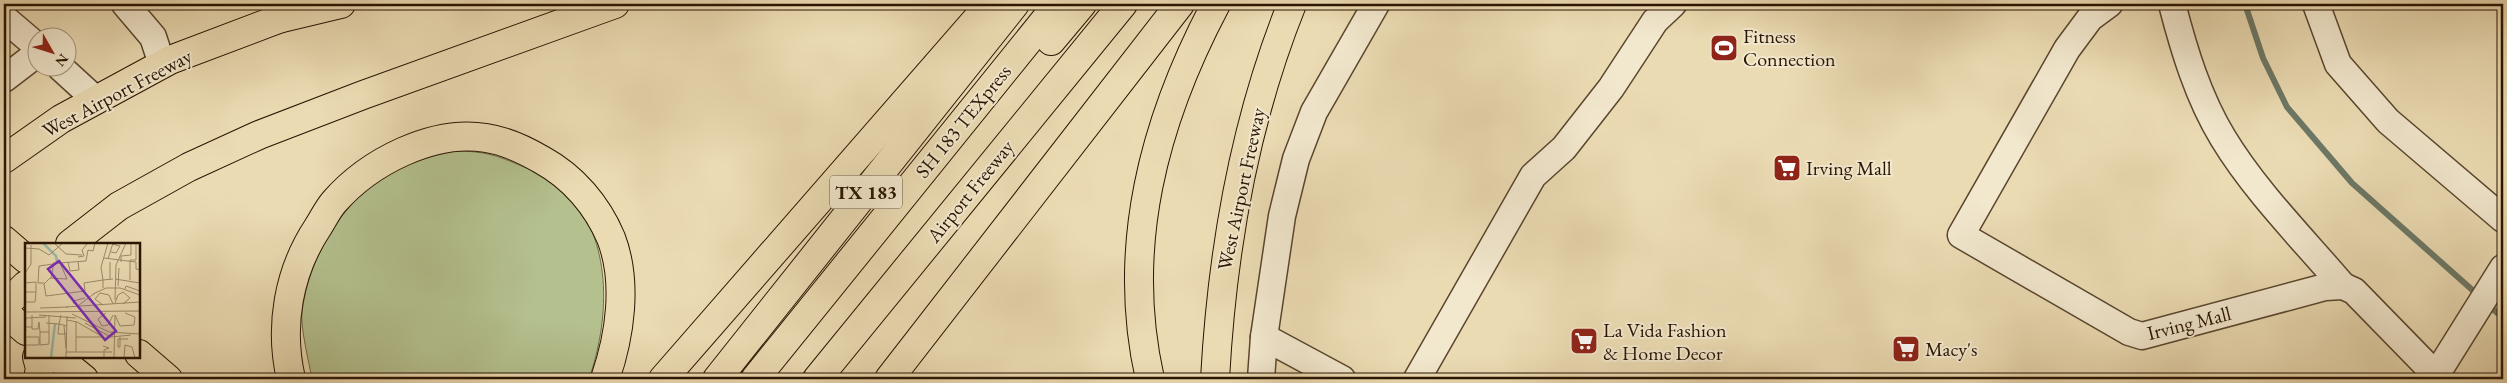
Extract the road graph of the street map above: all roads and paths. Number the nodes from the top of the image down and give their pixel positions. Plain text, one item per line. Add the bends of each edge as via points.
1 (125, 4) edge
2 (319, 4) edge
3 (341, 4) edge
4 (615, 4) edge
5 (990, 4) edge
6 (1015, 4) edge
7 (1058, 4) edge
8 (1082, 4) edge
9 (1123, 4) edge
10 (1180, 4) edge
11 (1216, 4) edge
12 (1292, 4) edge
13 (1376, 4) edge
14 (1673, 4) edge
15 (2109, 4) edge
16 (2172, 4) edge
17 (2316, 4) edge
18 (4, 18) edge
19 (274, 20) junction
20 (28, 38) edge
21 (28, 61) edge
22 (162, 64) junction
23 (72, 78) edge
24 (4, 79) edge
25 (96, 100) junction
26 (4, 159) edge
27 (2503, 219) edge
28 (4, 240) edge
29 (71, 243) edge
30 (25, 258) edge
31 (2503, 268) edge
32 (2343, 286) junction
33 (25, 287) edge
34 (12, 318) edge
35 (1264, 336) junction
36 (140, 355) edge
37 (37, 358) edge
38 (58, 358) edge
39 (2434, 377) edge
40 (38, 379) edge
41 (84, 379) edge
42 (168, 379) edge
43 (291, 379) edge
44 (605, 379) edge
45 (663, 379) edge
46 (717, 379) edge
47 (755, 379) edge
48 (779, 379) edge
49 (817, 379) edge
50 (889, 379) edge
51 (1150, 379) edge
52 (1215, 379) edge
53 (1261, 379) edge
54 (1342, 379) edge
55 (1417, 379) edge

1 - 22 lane via 153,37
2 - 19 main road, West Airport Freeway
3 - 19 main road
4 - 29 main road via 259,135 189,167 119,206
5 - 45 main road
6 - 46 main road, TX 183
7 - 47 main road, SH 183 TEXpress
8 - 48 main road, SH 183 TEXpress
9 - 49 main road, Airport Freeway
10 - 50 main road
11 - 51 main road via 1193,46 1174,92 1147,186 1138,279 1140,324
12 - 52 main road, West Airport Freeway via 1264,88 1239,180 1220,296
13 - 35 lane via 1314,112 1296,159 1282,216
14 - 55 lane via 1655,21 1611,88 1564,148 1533,176
15 - 32 lane, Irving Mall via 2090,18 2074,38 1961,235 2129,332 2142,336 2325,287
16 - 32 lane via 2187,61 2223,138 2264,194
17 - 27 lane via 2338,64 2388,121
18 - 20 lane
19 - 22 main road, West Airport Freeway
21 - 24 lane
22 - 25 main road, West Airport Freeway
23 - 25 lane
25 - 26 main road, West Airport Freeway via 60,119
28 - 30 main road
31 - 39 lane
32 - 39 lane via 2354,291
33 - 34 main road
35 - 53 lane
35 - 54 lane
36 - 42 main road
37 - 40 main road
38 - 41 main road
43 - 44 main road via 285,332 290,285 308,242 334,202 373,168 411,148 446,138 485,138 524,149 559,169 588,198 611,238 620,281 619,325

